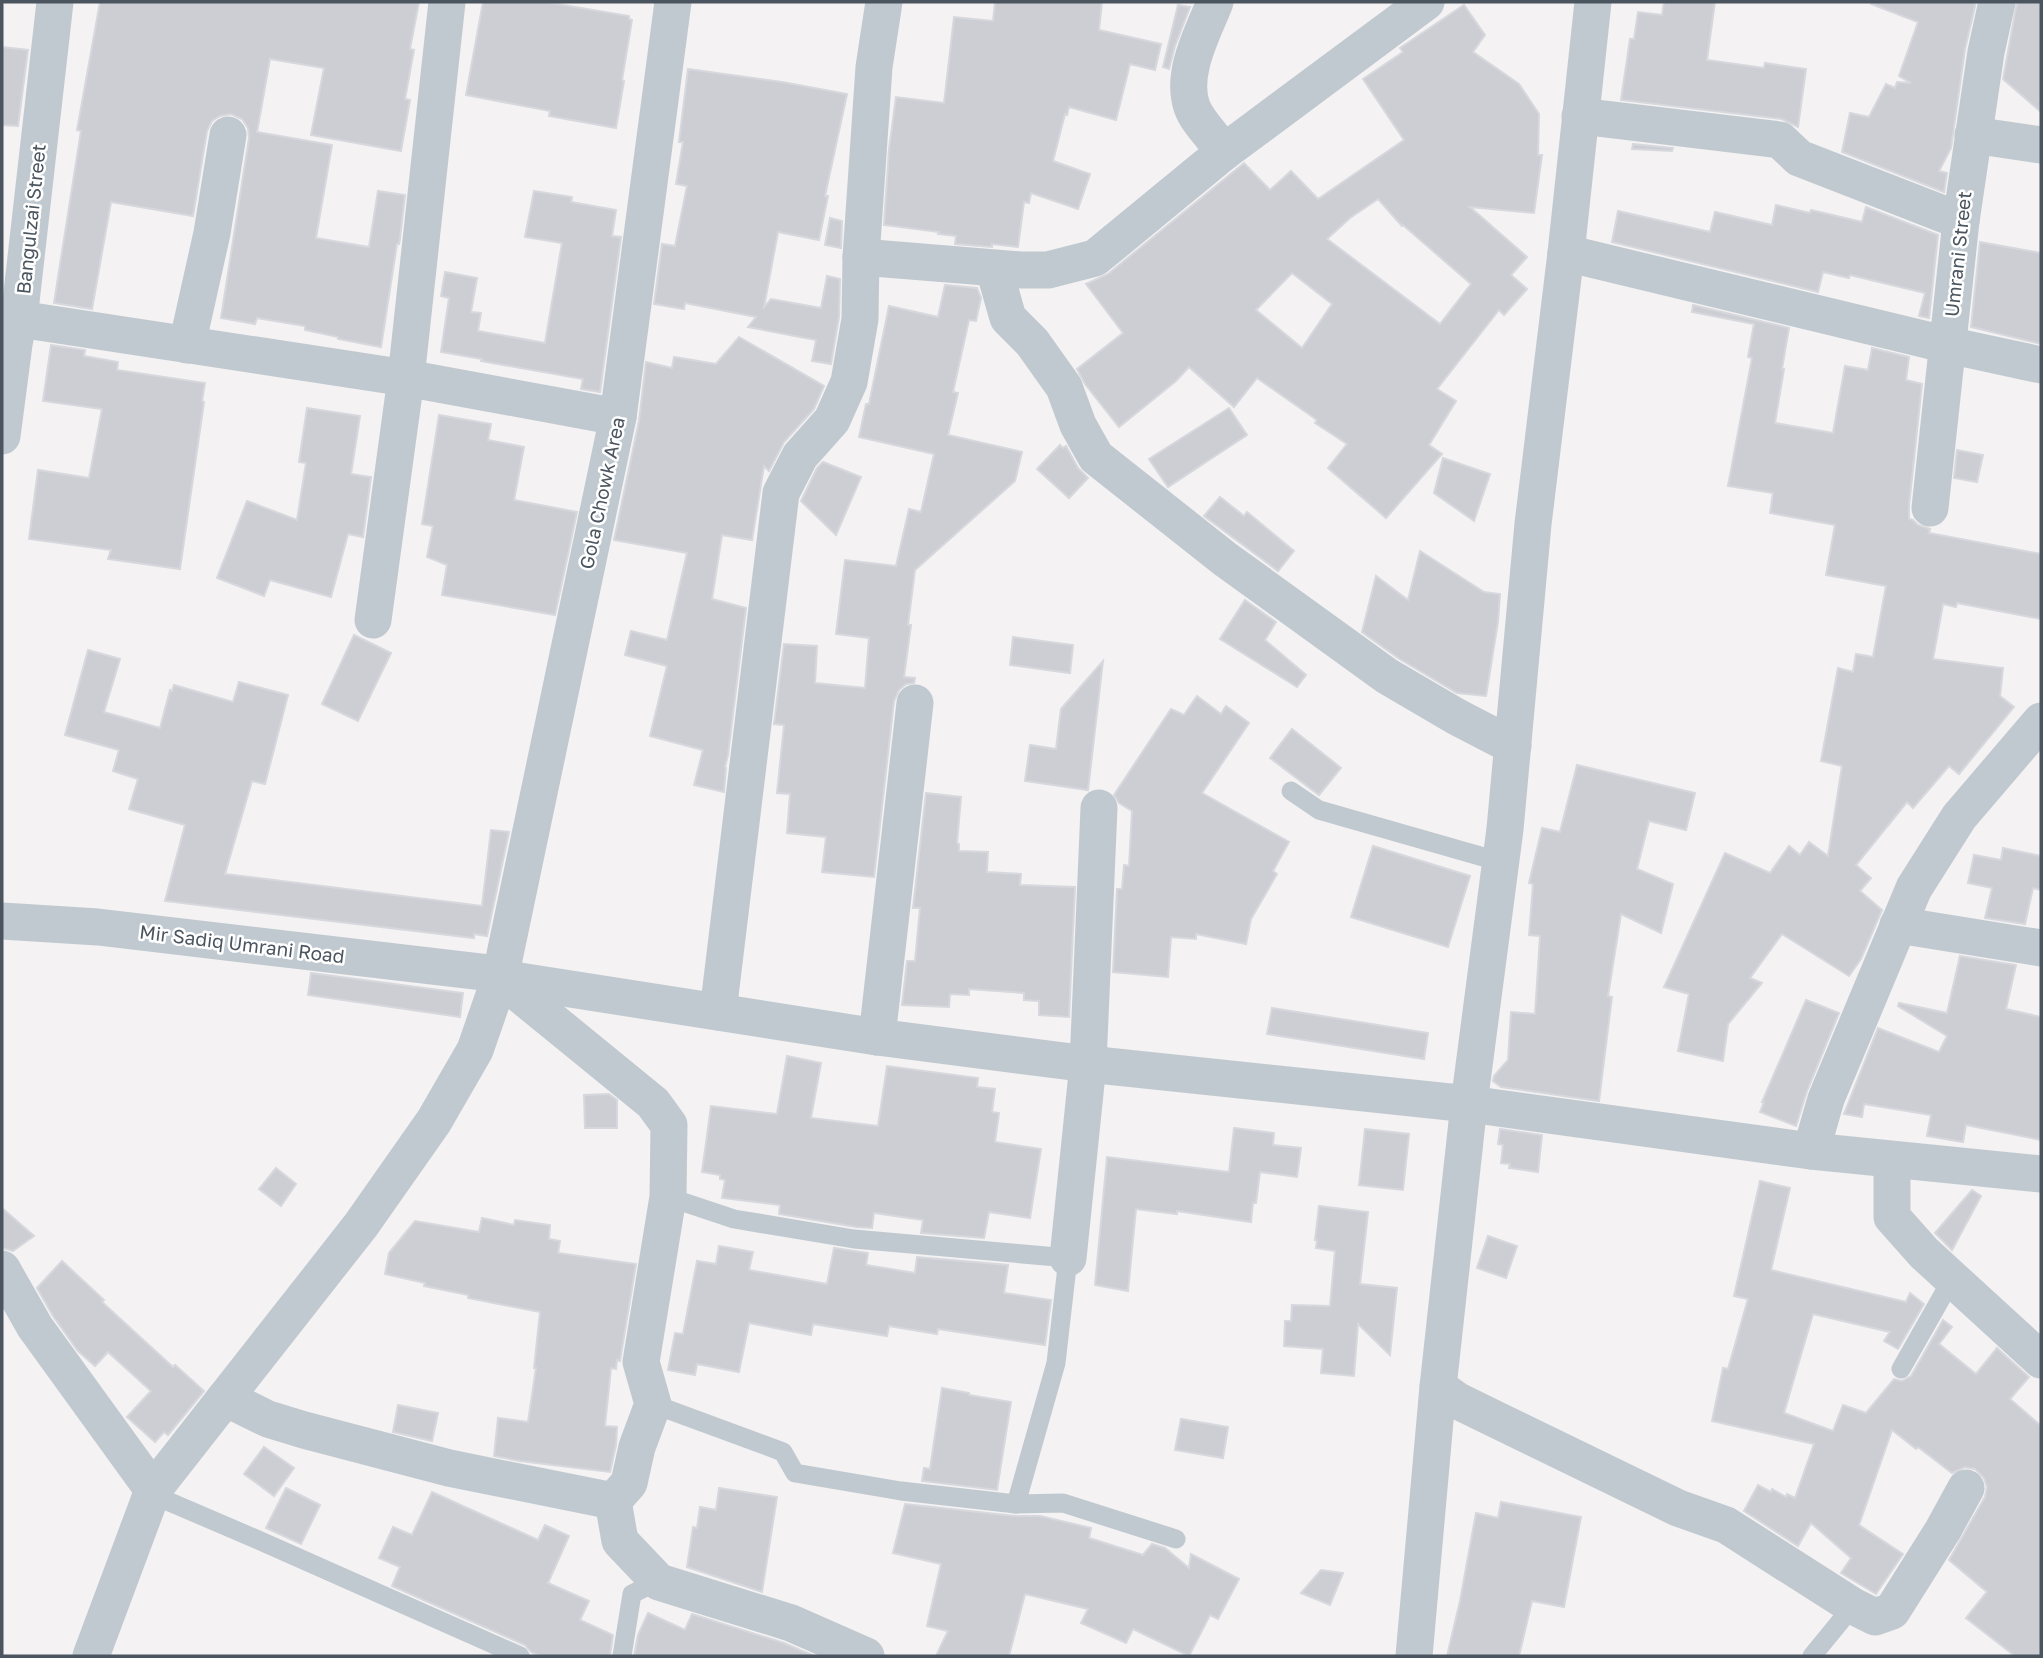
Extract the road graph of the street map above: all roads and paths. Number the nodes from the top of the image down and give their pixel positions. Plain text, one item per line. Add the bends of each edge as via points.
1 (55, 2) edge
2 (447, 2) edge
3 (673, 2) edge
4 (884, 2) edge
5 (1214, 2) edge
6 (1426, 2) edge
7 (1593, 2) edge
8 (1997, 2) edge
9 (1580, 116) junction
10 (228, 135) dead end
11 (1973, 135) junction
12 (2041, 145) edge
13 (1224, 152) junction
14 (1961, 221) junction
15 (1566, 253) junction
16 (861, 257) junction
17 (994, 269) junction
18 (12, 335) edge
19 (187, 345) junction
20 (1948, 345) junction
21 (2041, 365) edge
22 (407, 378) junction
23 (618, 417) junction
24 (2, 436) edge
25 (1930, 509) dead end
26 (373, 620) dead end
27 (915, 703) dead end
28 (2041, 721) edge
29 (1513, 746) junction
30 (1291, 791) dead end
31 (1099, 808) dead end
32 (1501, 862) junction
33 (2, 921) edge
34 (1898, 925) junction
35 (2041, 948) edge
36 (491, 975) junction
37 (718, 1012) junction
38 (877, 1037) junction
39 (1088, 1064) junction
40 (1469, 1104) junction
41 (1811, 1151) junction
42 (1892, 1160) junction
43 (2041, 1174) edge
44 (668, 1197) junction
45 (1068, 1258) junction
46 (2, 1269) edge
47 (1952, 1279) junction
48 (2041, 1360) edge
49 (1901, 1369) dead end
50 (1438, 1387) junction
51 (225, 1398) junction
52 (653, 1404) junction
53 (1966, 1488) dead end
54 (152, 1492) junction
55 (613, 1501) junction
56 (1016, 1504) junction
57 (1176, 1539) dead end
58 (658, 1581) junction
59 (1853, 1606) junction
60 (91, 1656) edge
61 (520, 1656) edge
62 (622, 1656) edge
63 (866, 1656) edge
64 (1414, 1656) edge
65 (1812, 1656) edge

1 - 18 street, Bangulzai Street
2 - 22 street
3 - 23 street, Gola Chowk Area
4 - 16 street via 874,66
5 - 13 street via 1192,62 1189,86 1196,114
6 - 13 street
7 - 9 street
8 - 11 street, Umrani Street
9 - 14 street via 1780,140 1800,158
9 - 15 street
10 - 19 street
11 - 12 street
11 - 14 street, Umrani Street
13 - 17 street via 1095,258 1048,270
14 - 20 street, Umrani Street
15 - 20 street
15 - 29 street via 1533,524
16 - 17 street
16 - 37 street via 860,319 849,382 832,420 800,457 781,493
17 - 29 street via 1009,318 1064,387 1096,457 1225,559 1387,676
18 - 19 street
18 - 24 street, Bangulzai Street
19 - 22 street
20 - 21 street
20 - 25 street, Umrani Street
22 - 23 street
22 - 26 street
23 - 36 street, Gola Chowk Area
27 - 38 street
28 - 34 street via 1959,817 1914,888
29 - 32 street
30 - 32 lane via 1319,810
31 - 39 street
32 - 40 street
33 - 36 street, Mir Sadiq Umrani Road via 98,927
34 - 35 street
34 - 41 street via 1826,1099
36 - 37 street, Mir Sadiq Umrani Road
36 - 44 street via 653,1103 669,1125
36 - 51 street, Gola Chowk Area via 475,1050 434,1121 360,1225
37 - 38 street, Mir Sadiq Umrani Road
38 - 39 street, Mir Sadiq Umrani Road
39 - 40 street, Mir Sadiq Umrani Road
39 - 45 street
40 - 41 street, Mir Sadiq Umrani Road
40 - 50 street
41 - 42 street, Mir Sadiq Umrani Road
42 - 43 street, Mir Sadiq Umrani Road
42 - 47 street via 1892,1217
44 - 45 lane via 734,1219 854,1239
44 - 52 street via 641,1362
45 - 56 lane via 1056,1363
46 - 54 street via 35,1327
47 - 48 street
47 - 49 lane
50 - 59 street via 1678,1508 1726,1525
50 - 64 street
51 - 54 street, Gola Chowk Area
51 - 55 street via 268,1419 331,1437 449,1468
52 - 55 street via 629,1483
52 - 56 lane via 783,1452 795,1473 901,1492
53 - 59 street via 1892,1611 1875,1617
54 - 60 street, Gola Chowk Area
54 - 61 lane
55 - 58 street via 620,1541
56 - 57 lane via 1063,1503
58 - 62 lane via 632,1594
58 - 63 street via 791,1623
59 - 65 lane

